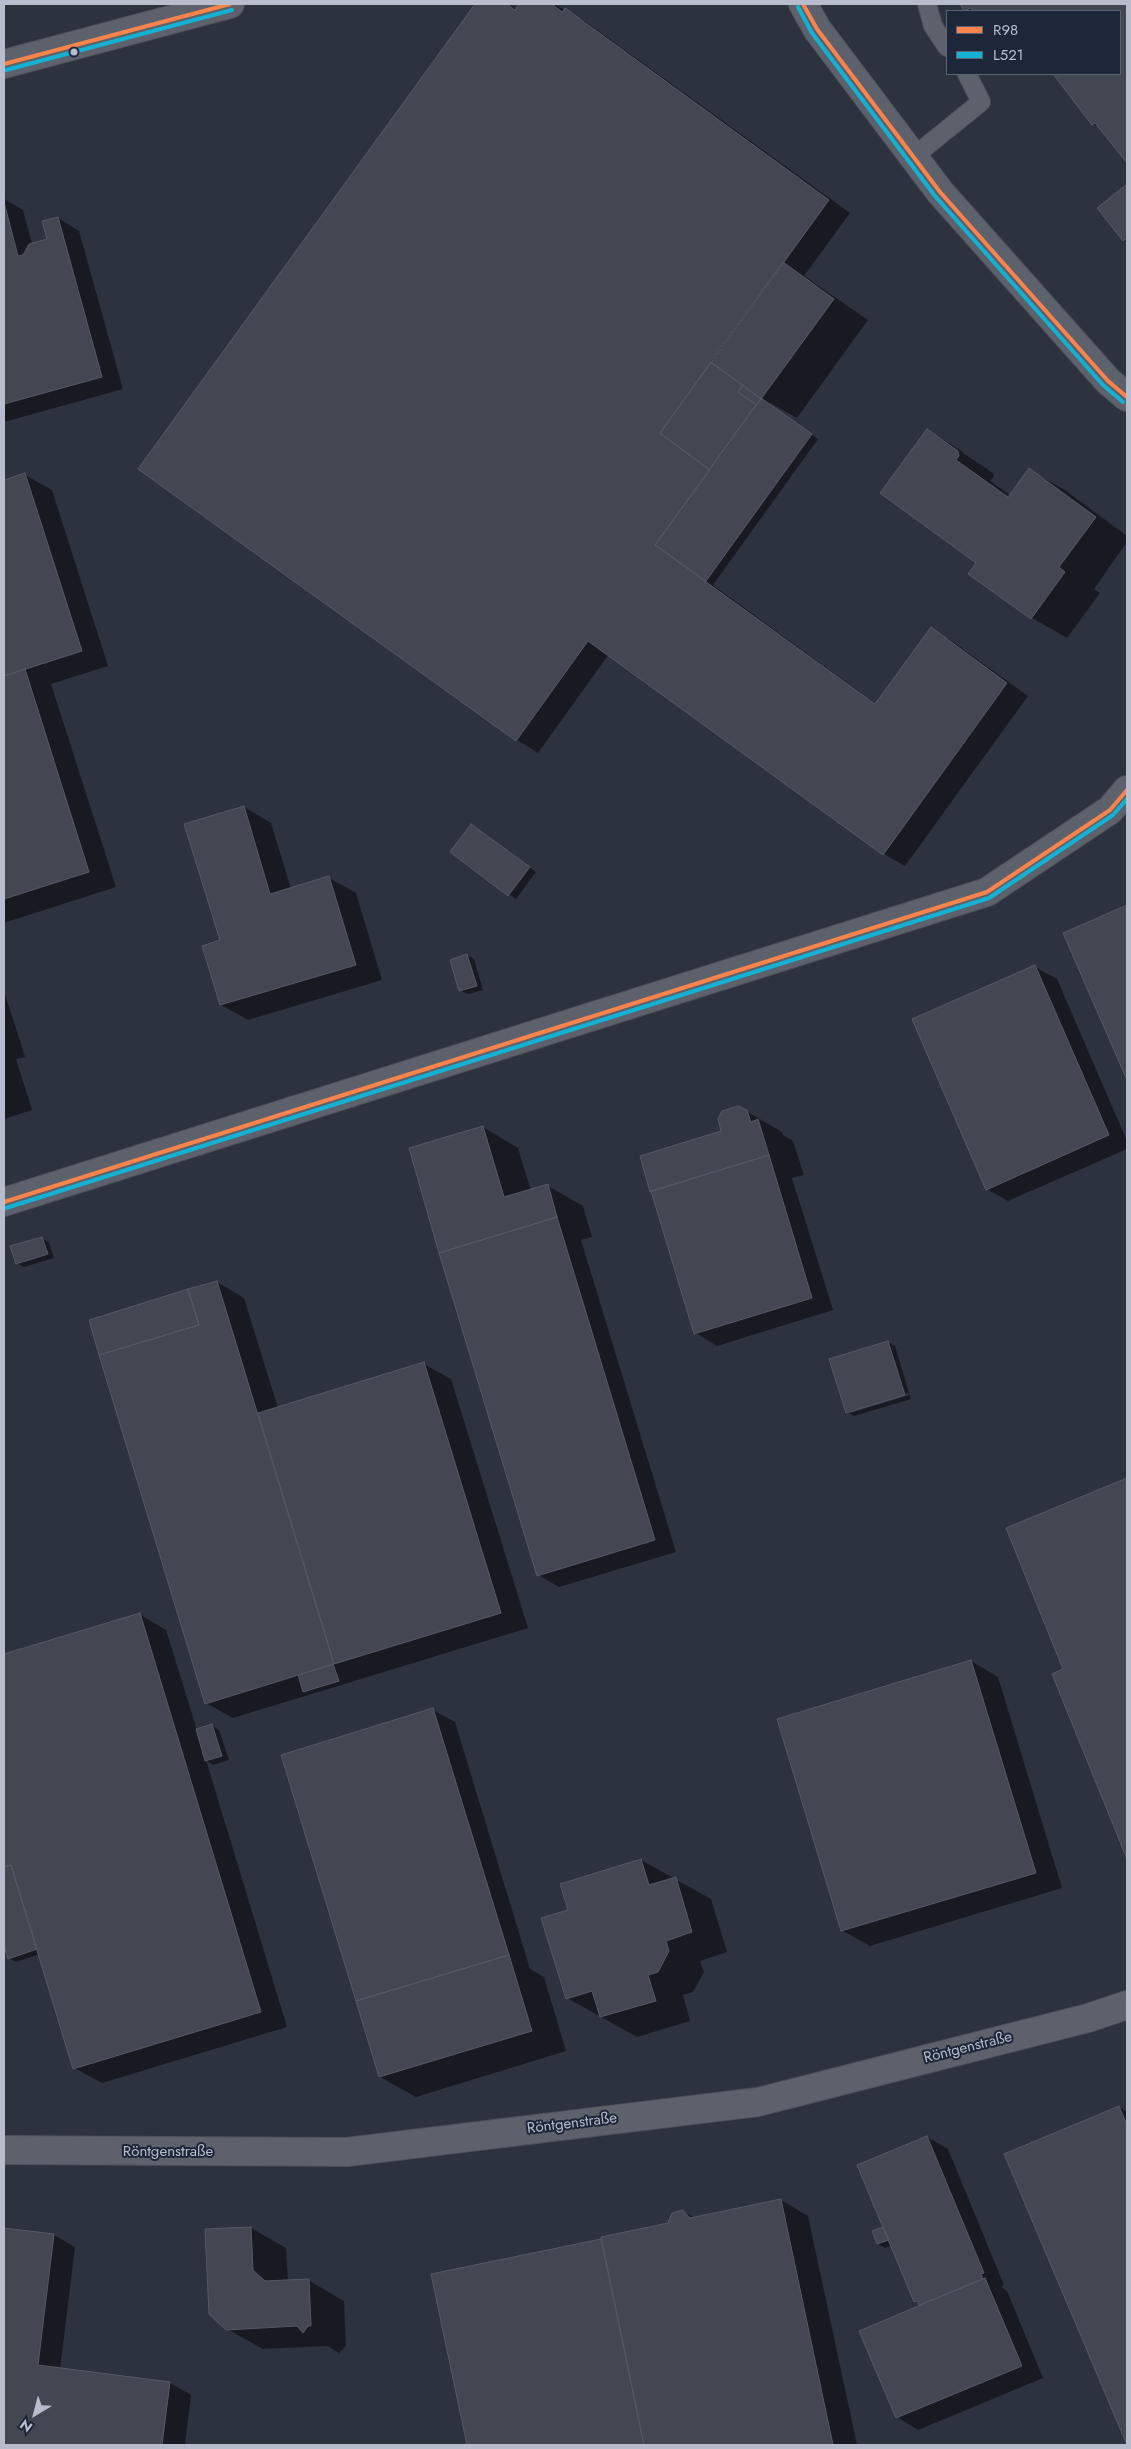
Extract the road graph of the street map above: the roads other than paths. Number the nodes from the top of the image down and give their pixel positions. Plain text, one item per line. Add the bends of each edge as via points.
1 (230, 4) edge
2 (803, 4) edge
3 (926, 4) edge
4 (946, 45) edge
5 (4, 64) edge
6 (968, 75) edge
7 (913, 156) junction
8 (1127, 397) edge
9 (1127, 790) edge
10 (4, 1202) edge
11 (1127, 2006) edge
12 (4, 2150) edge

1 - 5 street
2 - 7 street via 817,29
3 - 4 lane via 933,26
6 - 7 lane via 981,102
7 - 8 street via 940,192 1101,374
9 - 10 street via 1110,810 987,892
11 - 12 street, Röntgenstraße via 758,2102 347,2152

